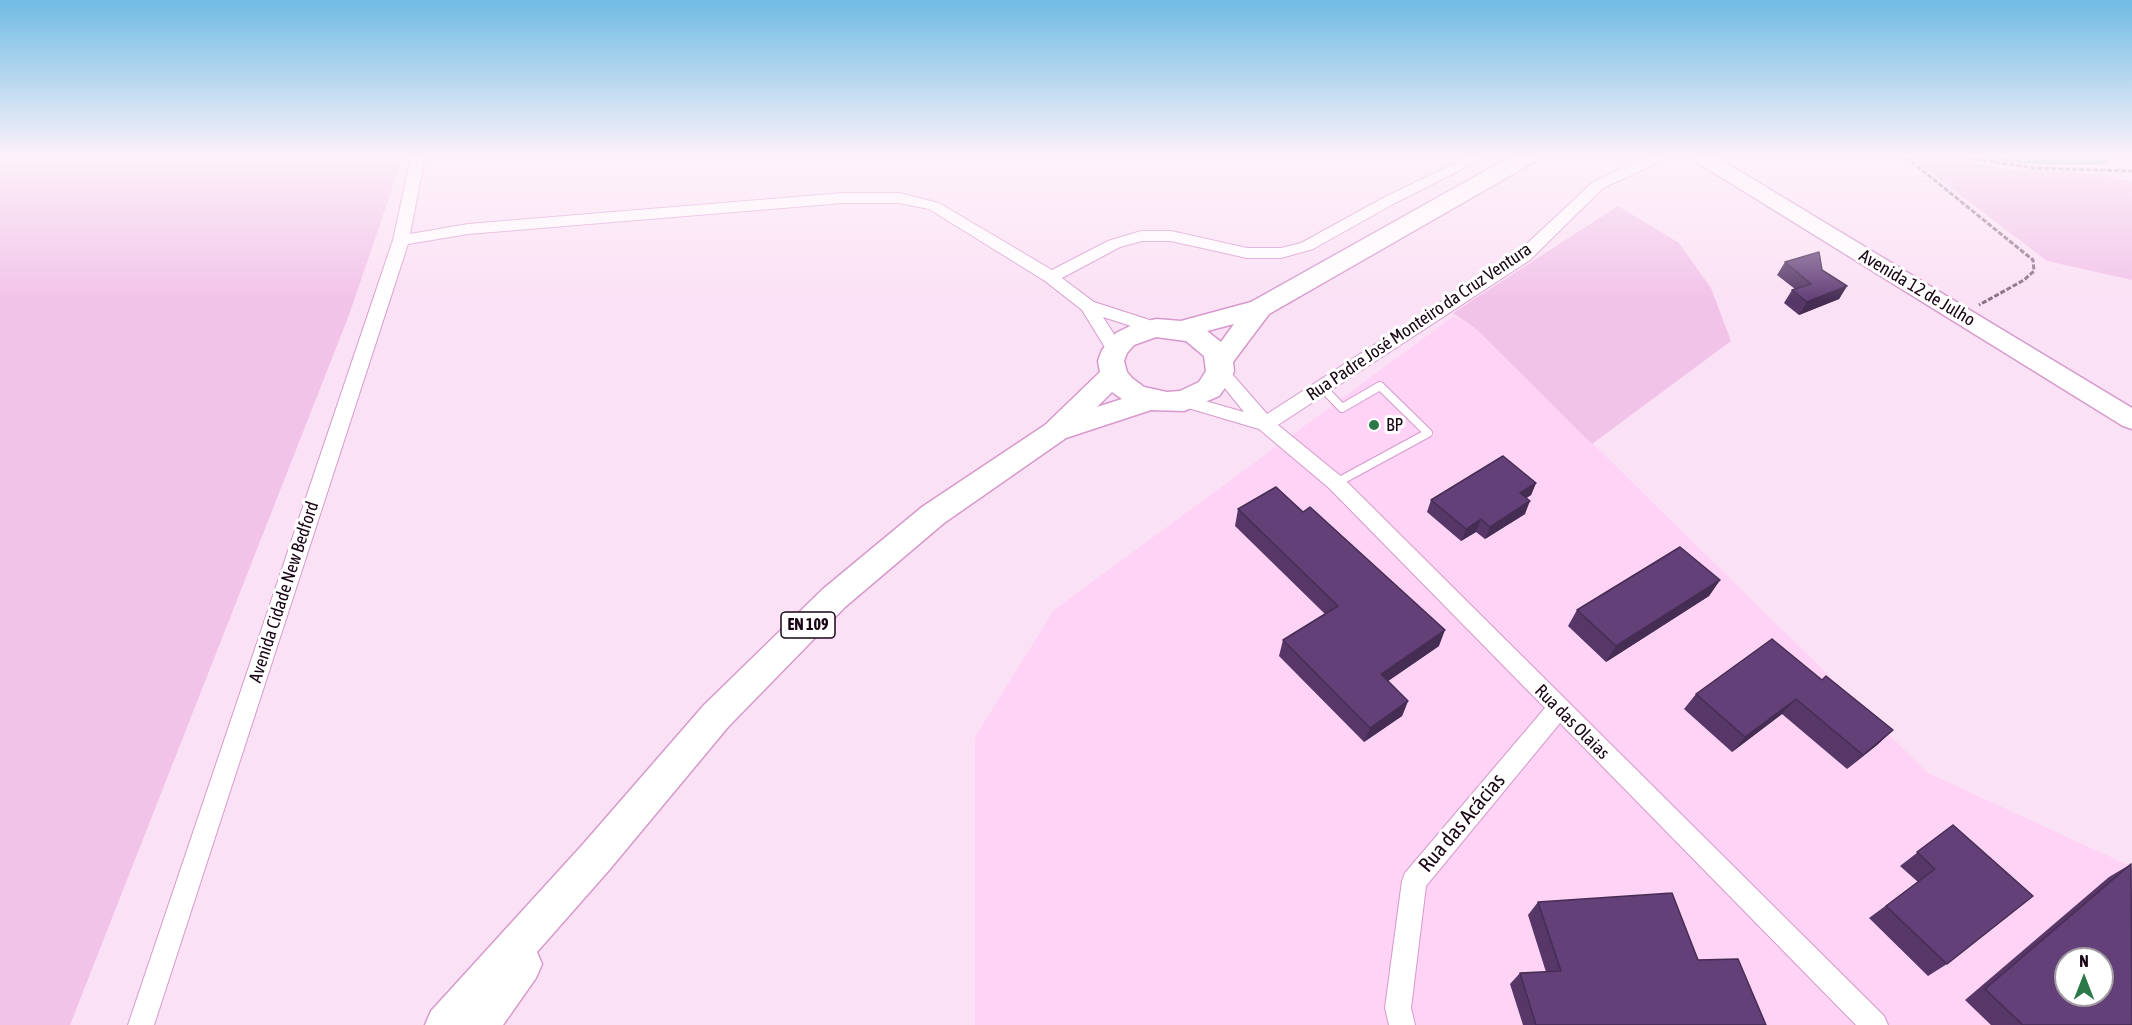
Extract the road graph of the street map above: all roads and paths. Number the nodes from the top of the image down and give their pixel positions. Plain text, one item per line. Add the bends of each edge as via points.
1 (408, 205) edge
2 (760, 205) edge
3 (929, 205) edge
4 (1381, 205) edge
5 (1442, 205) edge
6 (1577, 205) edge
7 (1780, 205) edge
8 (1965, 205) edge
9 (401, 240) junction
10 (1051, 277) junction
11 (1088, 306) junction
12 (1260, 308) junction
13 (1961, 315) junction
14 (1169, 329) junction
15 (1114, 362) junction
16 (1220, 366) junction
17 (1322, 387) junction
18 (1150, 400) junction
19 (1184, 401) junction
20 (2132, 420) edge
21 (1265, 424) junction
22 (1055, 432) junction
23 (1335, 483) junction
24 (1558, 708) junction
25 (597, 856) junction
26 (141, 1025) edge
27 (445, 1025) edge
28 (478, 1025) edge
29 (1402, 1025) edge
30 (1875, 1025) edge

1 - 9 street, Avenida Cidade New Bedford
2 - 9 street via 479,228
3 - 10 street
4 - 10 street via 1307,246 1281,253 1247,253 1171,236 1141,236 1114,244
5 - 12 main road
6 - 17 street, Rua Padre José Monteiro da Cruz Ventura via 1524,256
7 - 13 main road, Avenida 12 de Julho
8 - 13 path via 2033,260 2034,271
9 - 26 street, Avenida Cidade New Bedford
10 - 11 street
11 - 14 street
11 - 15 street
12 - 14 main road
12 - 16 main road
13 - 20 main road, Avenida 12 de Julho
14 - 15 main road via 1132,336
14 - 16 main road via 1207,342
15 - 18 main road via 1122,385
15 - 22 main road
16 - 19 main road via 1209,390
16 - 21 street
17 - 21 street, Rua Padre José Monteiro da Cruz Ventura
17 - 23 lane via 1342,408 1380,386 1428,433
18 - 19 main road
18 - 22 main road
19 - 21 street
21 - 23 street, Rua das Olaias
22 - 25 main road, EN 109 via 933,515 834,598 716,716
23 - 24 street, Rua das Olaias
24 - 29 street, Rua das Acácias via 1414,881 1398,1008
24 - 30 street, Rua das Olaias
25 - 27 main road, EN 109
25 - 28 main road, EN 109

